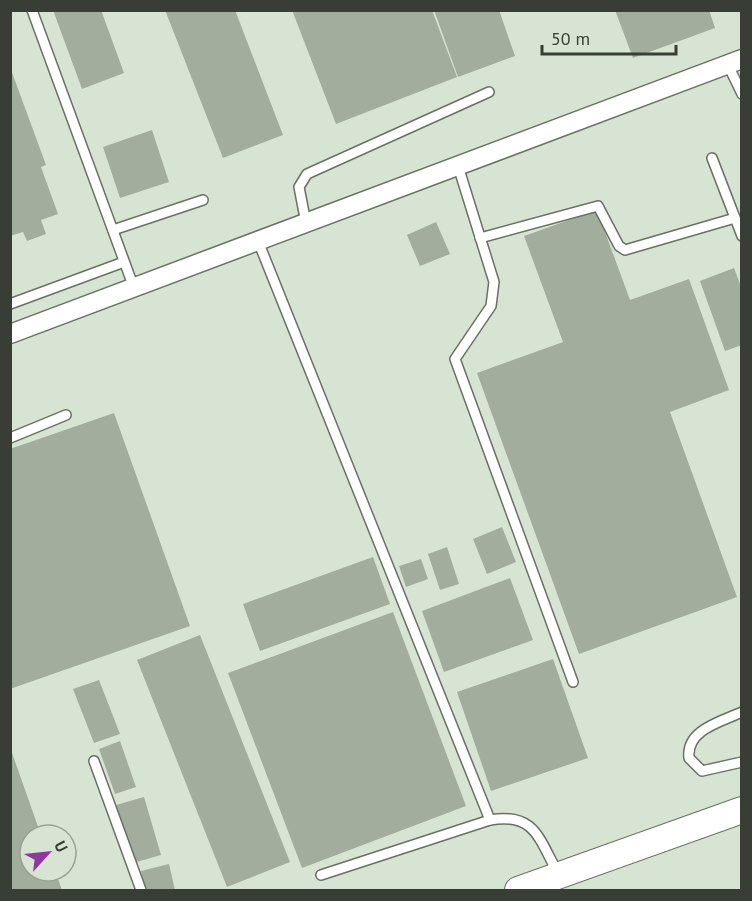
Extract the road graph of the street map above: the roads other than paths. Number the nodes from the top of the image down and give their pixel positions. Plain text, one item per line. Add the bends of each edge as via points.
1 (32, 10) edge
2 (735, 62) edge
3 (489, 92) dead end
4 (741, 94) edge
5 (712, 158) dead end
6 (458, 166) junction
7 (203, 200) dead end
8 (735, 218) junction
9 (306, 223) junction
10 (113, 230) junction
11 (741, 236) edge
12 (480, 238) junction
13 (258, 241) junction
14 (124, 262) junction
15 (134, 288) junction
16 (10, 304) edge
17 (10, 334) edge
18 (66, 415) dead end
19 (10, 438) edge
20 (573, 682) dead end
21 (741, 712) edge
22 (94, 761) dead end
23 (741, 762) edge
24 (741, 810) edge
25 (490, 820) junction
26 (321, 875) dead end
27 (559, 875) junction
28 (141, 891) edge
29 (518, 891) edge

1 - 10 lane
2 - 4 lane
2 - 6 street
3 - 9 lane via 307,174 298,187
5 - 8 lane
6 - 9 street
6 - 12 lane
7 - 10 lane
8 - 11 lane
8 - 12 lane via 625,250 618,246 598,206
9 - 13 street
10 - 14 lane
12 - 20 lane via 494,282 492,306 455,359
13 - 15 street
13 - 25 lane
14 - 15 lane
14 - 16 lane
15 - 17 street
18 - 19 lane
21 - 23 lane via 693,736 688,747 689,758 702,771
22 - 28 lane
24 - 27 street
25 - 26 lane
25 - 27 lane via 511,816 531,827
27 - 29 street

